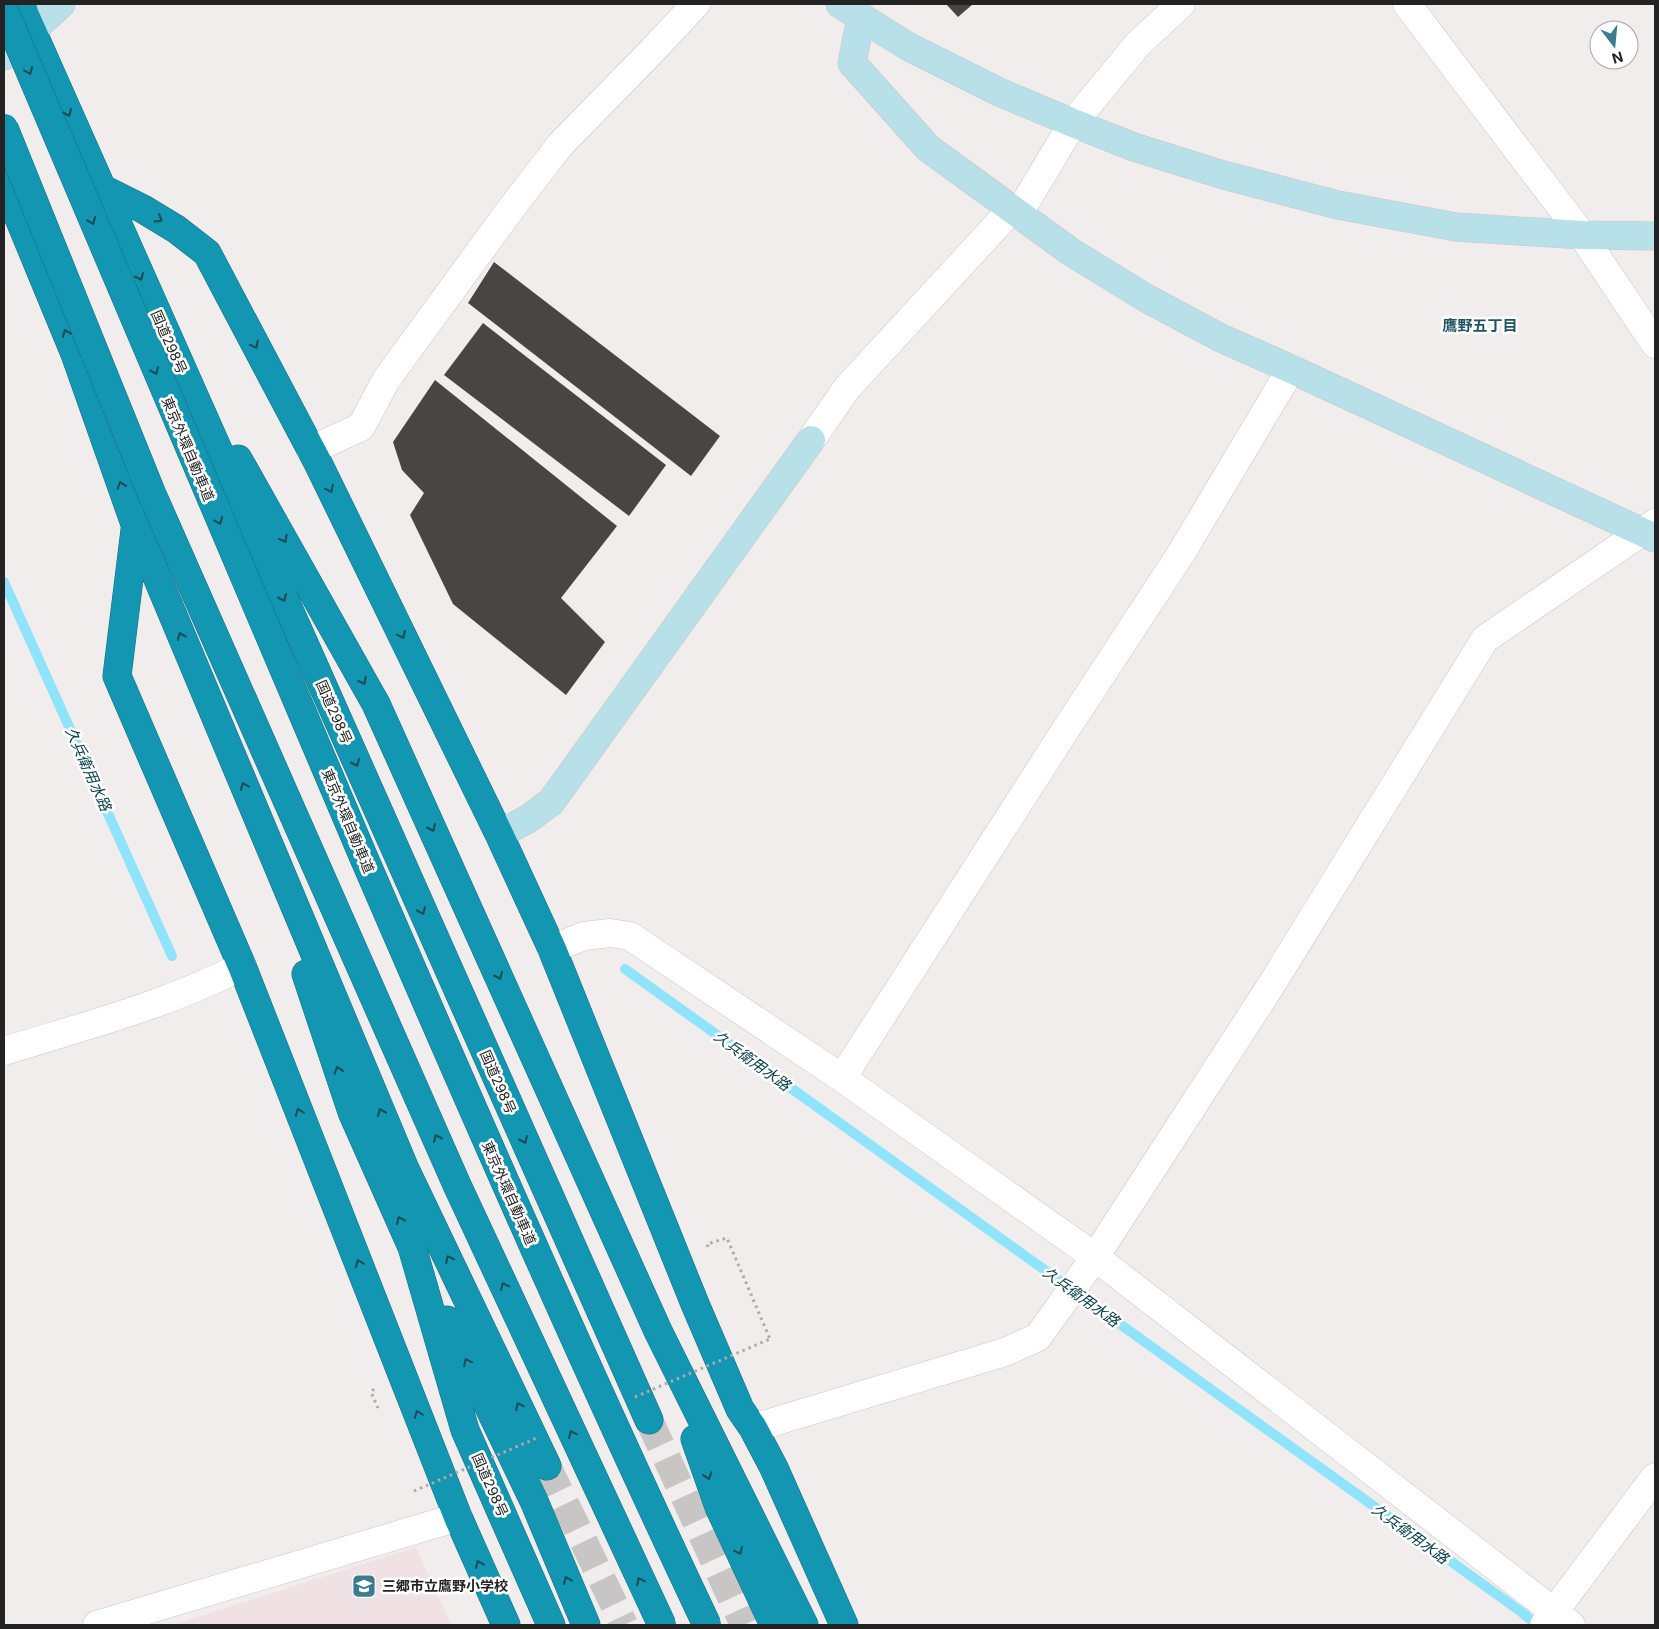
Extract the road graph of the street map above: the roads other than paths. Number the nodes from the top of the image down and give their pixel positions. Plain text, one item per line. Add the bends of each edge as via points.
1 (20, 4) edge
2 (61, 4) edge
3 (696, 4) edge
4 (1181, 4) edge
5 (1407, 4) edge
6 (4, 10) edge
7 (851, 11) edge
8 (32, 31) junction
9 (4, 56) edge
10 (1073, 123) junction
11 (4, 128) edge
12 (4, 182) edge
13 (101, 188) junction
14 (1016, 211) junction
15 (1582, 235) junction
16 (1655, 236) edge
17 (157, 314) junction
18 (1655, 344) edge
19 (1291, 369) junction
20 (311, 450) junction
21 (136, 527) junction
22 (1651, 531) edge
23 (263, 831) junction
24 (499, 834) junction
25 (552, 949) junction
26 (242, 966) junction
27 (4, 1051) edge
28 (842, 1078) junction
29 (412, 1247) junction
30 (1095, 1257) junction
31 (658, 1331) junction
32 (649, 1420) tunnel mouth
33 (753, 1428) junction
34 (547, 1466) tunnel mouth
35 (1655, 1477) edge
36 (458, 1516) junction
37 (1557, 1621) edge
38 (97, 1625) edge
39 (506, 1625) edge
40 (552, 1625) edge
41 (586, 1625) edge
42 (662, 1625) edge
43 (707, 1625) edge
44 (774, 1625) edge
45 (804, 1625) edge
46 (844, 1625) edge

1 - 8 highway, 国道298号
2 - 8 street
3 - 20 street via 560,145 386,380 361,427
4 - 10 street via 1138,44
5 - 15 street
6 -> 43 highway, 東京外環自動車道, bridge via 196,468 497,1166
7 - 10 street via 910,47 991,88
7 - 14 street via 852,64 928,148
8 - 9 street
8 -> 13 highway, 国道298号
10 - 14 street
10 - 15 street via 1134,147 1220,174 1338,205 1456,227
42 -> 11 highway, bridge via 453,1175 151,492
21 -> 12 highway, 国道298号 via 74,354
13 -> 17 highway, 国道298号
13 -> 20 highway via 176,229 207,253
14 - 19 street via 1072,252 1146,298 1221,338
14 - 24 street via 847,388 551,802
15 - 16 street
15 - 18 street
17 -> 31 highway via 376,704
17 -> 32 highway, 国道298号
19 - 22 street
19 - 28 street via 1182,552
20 -> 24 highway
23 -> 21 highway, 国道298号
21 - 26 highway via 117,676
22 - 30 street via 1485,639 1270,987
29 -> 23 highway, 国道298号 via 352,1112
34 -> 23 highway, 国道298号 via 405,1169
24 - 25 highway
25 - 28 street via 584,936 610,933 630,936
25 - 33 highway via 695,1304 740,1409
26 - 27 street via 212,982 150,1006
36 -> 26 highway
28 - 30 street
29 - 40 highway, 国道298号 via 466,1430
41 -> 29 highway via 534,1501
30 - 33 street via 1038,1336 1005,1352
30 - 37 street
31 -> 44 highway via 718,1507
31 - 45 highway
33 - 46 highway
35 - 37 street
36 - 38 street
39 -> 36 highway

